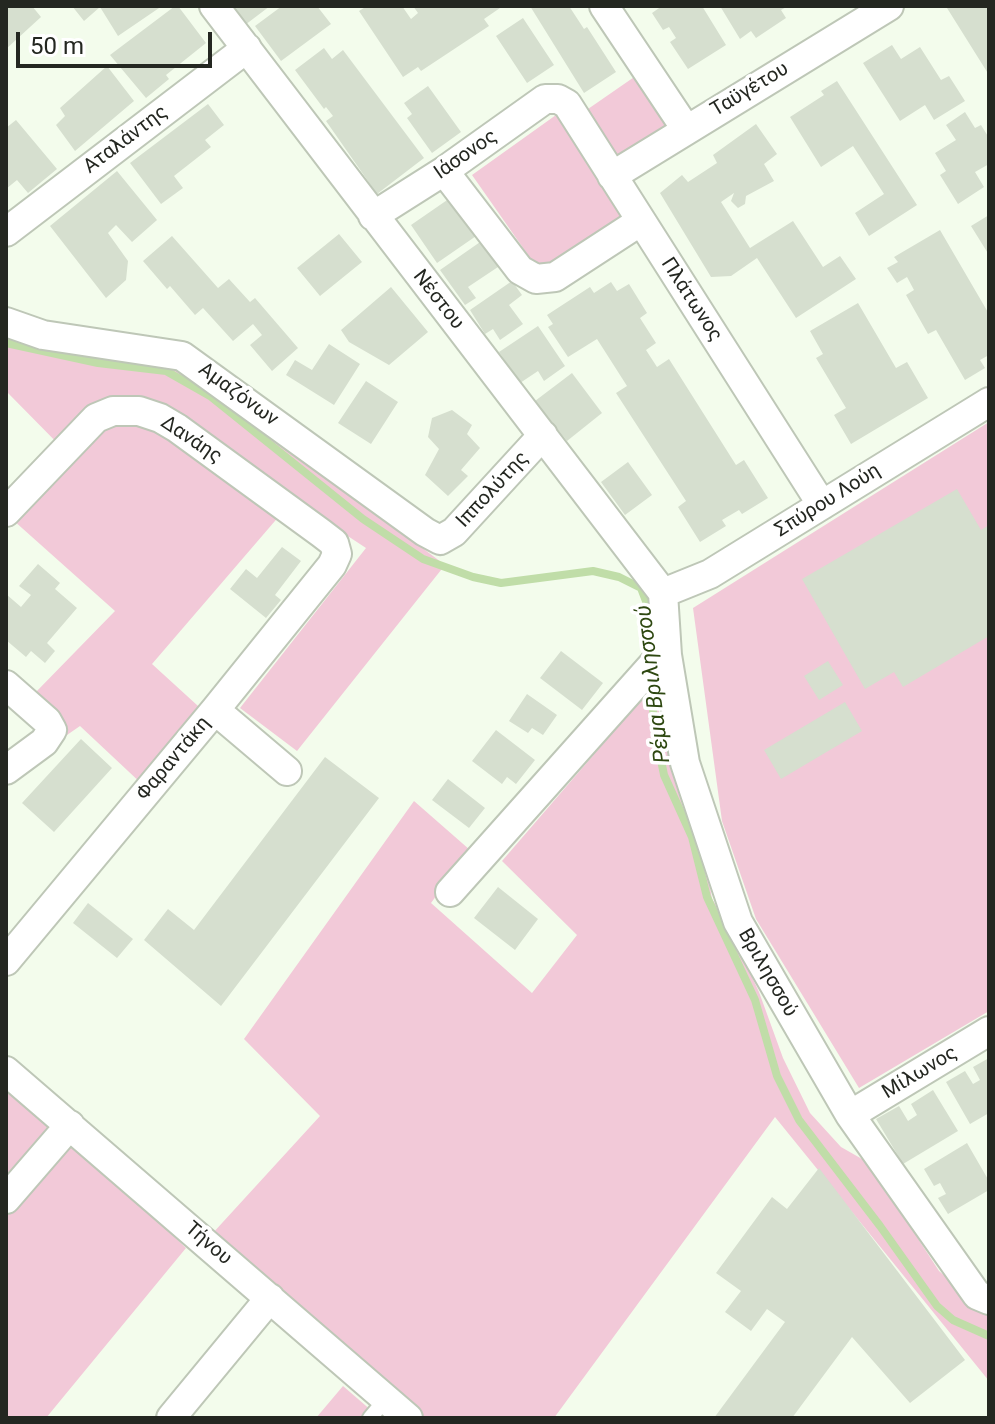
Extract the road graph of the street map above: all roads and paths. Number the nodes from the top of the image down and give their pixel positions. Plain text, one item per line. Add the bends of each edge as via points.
1 (214, 6) edge
2 (604, 6) edge
3 (889, 6) edge
4 (247, 48) junction
5 (558, 99) joint
6 (686, 129) junction
7 (444, 171) junction
8 (612, 176) junction
9 (373, 216) junction
10 (641, 221) junction
11 (6, 232) edge
12 (6, 322) edge
13 (989, 402) edge
14 (543, 435) junction
15 (822, 505) junction
16 (7, 508) edge
17 (440, 540) joint
18 (337, 554) joint
19 (663, 593) junction
20 (655, 664) junction
21 (6, 685) edge
22 (215, 710) junction
23 (6, 770) edge
24 (287, 771) dead end
25 (450, 892) dead end
26 (6, 961) edge
27 (989, 1031) edge
28 (6, 1071) edge
29 (850, 1115) junction
30 (70, 1125) junction
31 (6, 1199) edge
32 (270, 1298) junction
33 (989, 1300) edge
34 (378, 1408) edge
35 (171, 1418) edge
36 (408, 1418) edge

1 - 4 street, Νέστου
2 - 6 street
3 - 6 street, Ταϋγέτου
4 - 9 street, Νέστου
4 - 11 street, Αταλάντης
5 - 7 street, Ιάσονος via 545,99
5 - 8 street, Πλάτωνος via 573,112
6 - 8 street, Ταϋγέτου
7 - 9 street, Ιάσονος
7 - 10 street via 520,270 536,279 555,277
8 - 10 street, Πλάτωνος
9 - 14 street, Νέστου
10 - 15 street, Πλάτωνος
12 - 17 street, Αμαζόνων via 43,335 182,356
13 - 15 street, Σπύρου Λούη
14 - 17 street, Ιππολύτης via 454,532
14 - 19 street, Νέστου
15 - 19 street, Σπύρου Λούη via 710,574
16 - 18 street, Δανάης via 96,418 113,411 139,411 177,428 334,543
18 - 22 street, Φαραντάκη
19 - 20 street, Βριλησσού
20 - 25 street
20 - 29 street, Βριλησσού via 738,922
21 - 23 street via 47,721 51,732
22 - 24 street
22 - 26 street, Φαραντάκη
27 - 29 street, Μίλωνος
28 - 30 street, Τήνου
29 - 33 street, Βριλησσού via 977,1295
30 - 31 street
30 - 32 street, Τήνου
32 - 34 street, Τήνου
32 - 35 street
34 - 36 street, Τήνου

